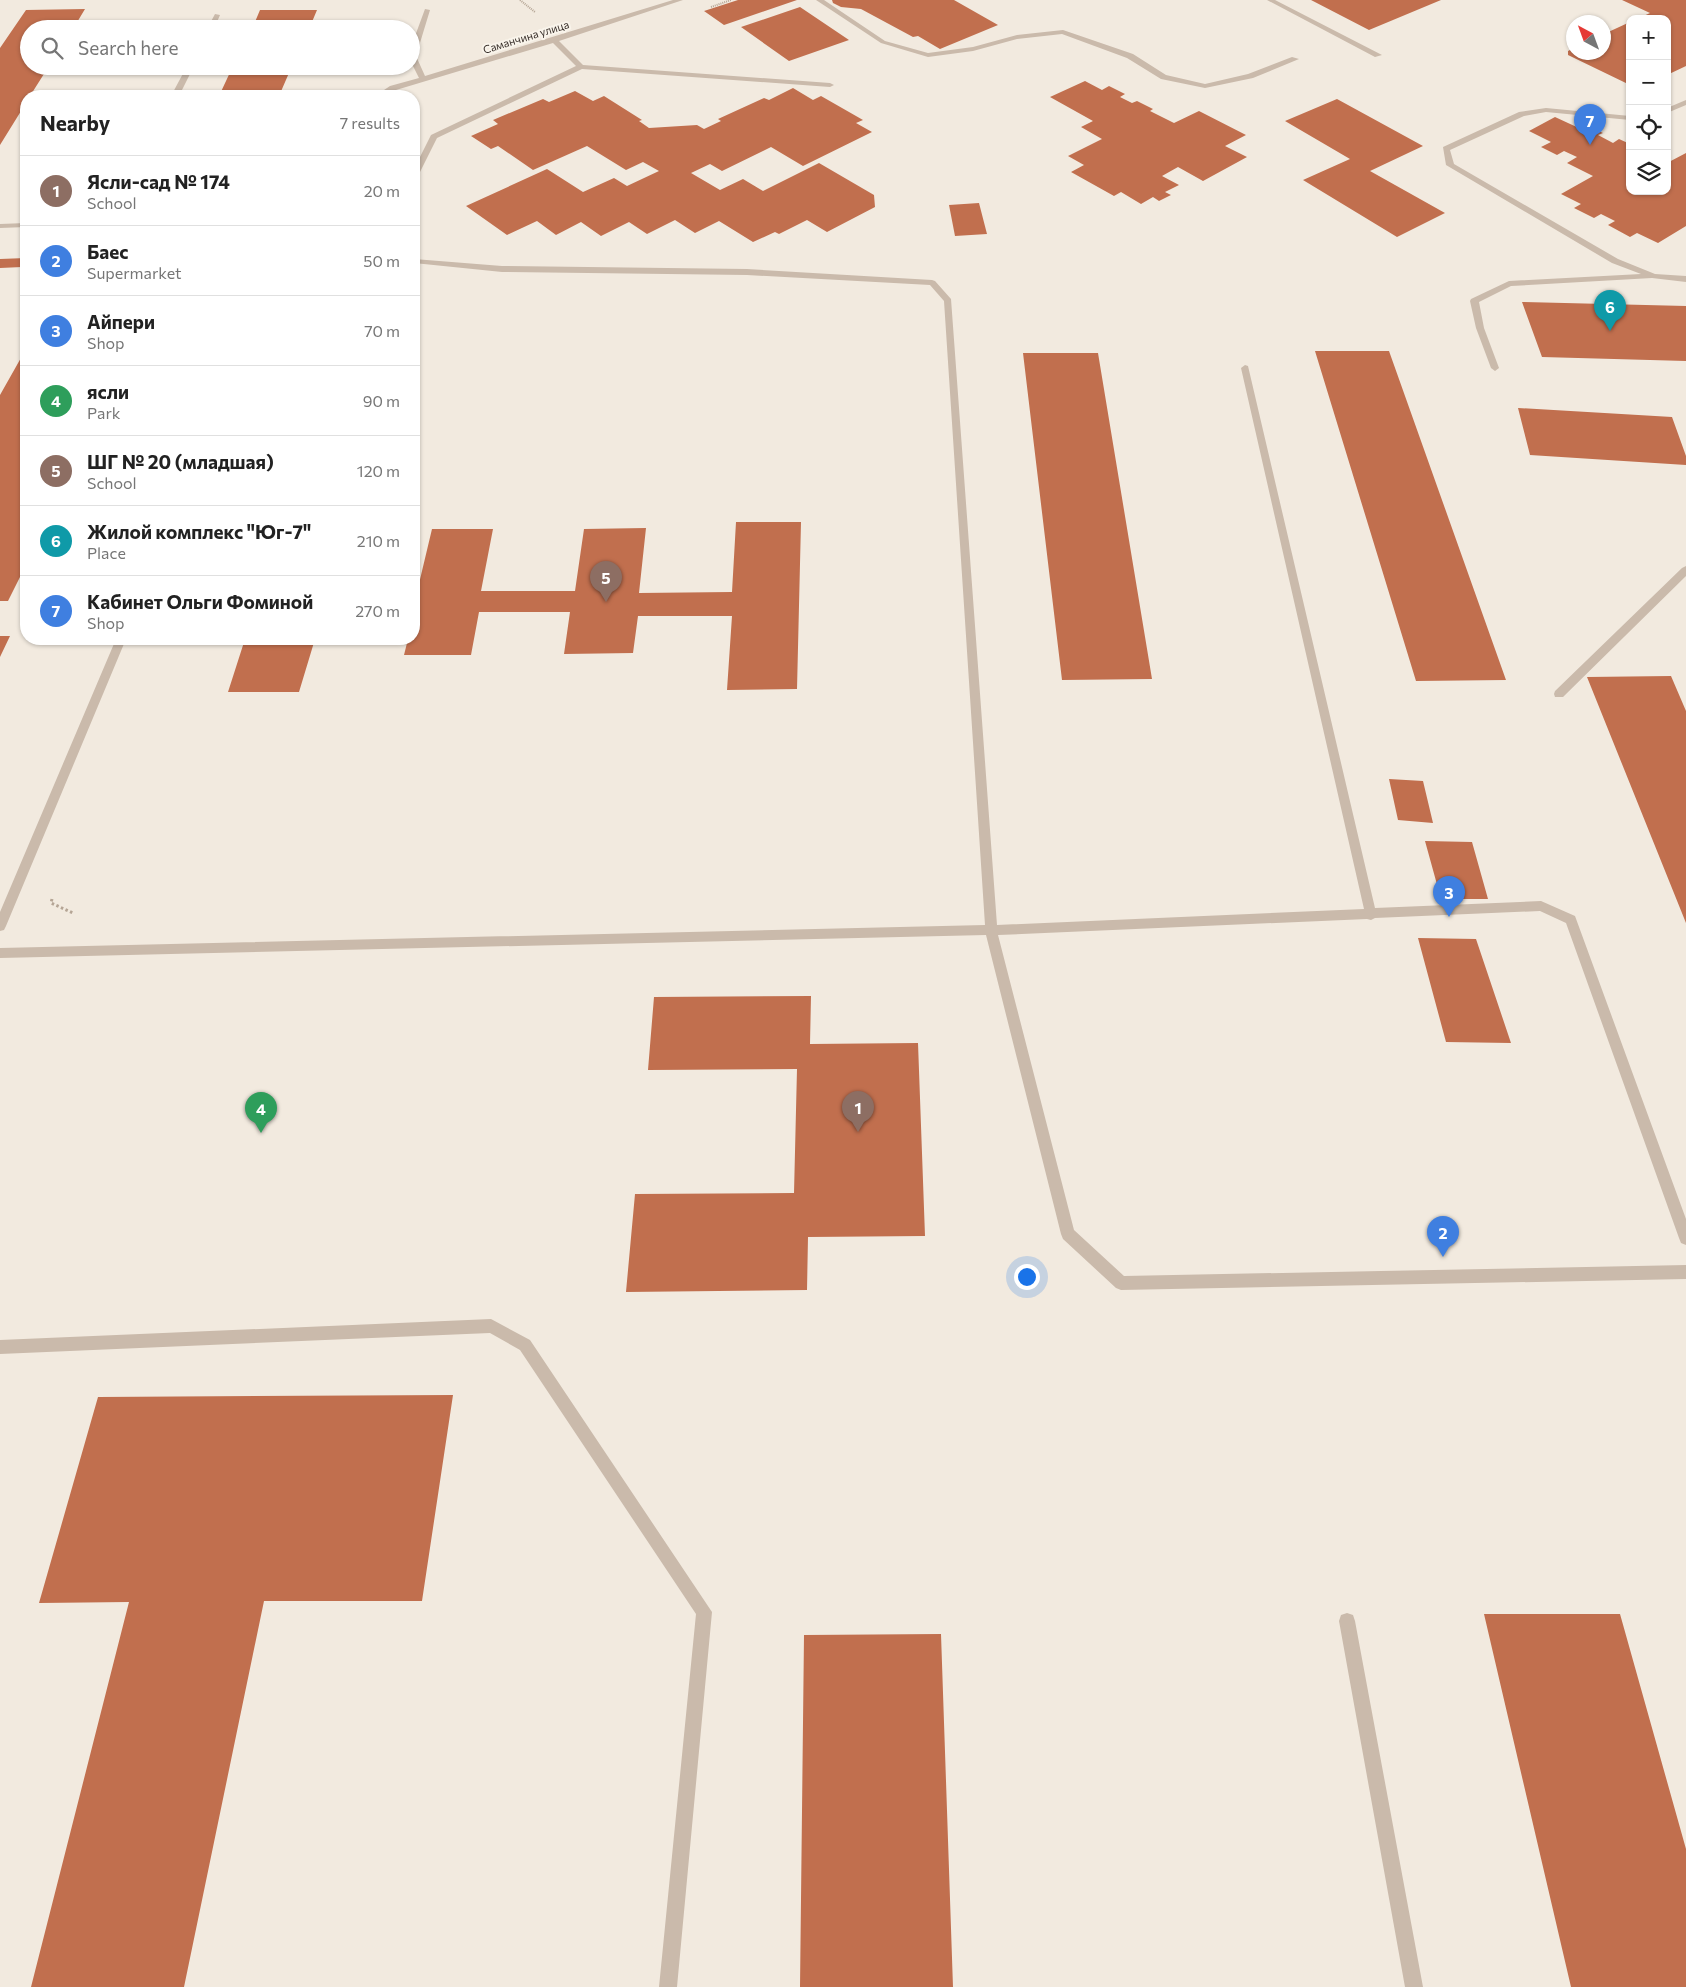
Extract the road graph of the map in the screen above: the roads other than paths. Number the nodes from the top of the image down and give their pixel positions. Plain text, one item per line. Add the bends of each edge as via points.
1 (680, 0) edge
2 (819, 0) edge
3 (1270, 0) edge
4 (427, 10) dead end
5 (217, 15) dead end
6 (214, 20) edge
7 (420, 31) edge
8 (554, 40) junction
9 (1378, 54) dead end
10 (1295, 59) dead end
11 (581, 67) junction
12 (420, 73) edge
13 (186, 75) edge
14 (423, 79) junction
15 (830, 85) dead end
16 (178, 90) edge
17 (389, 90) edge
18 (1686, 102) edge
19 (1671, 109) edge
20 (1626, 118) edge
21 (420, 164) edge
22 (0, 226) edge
23 (20, 226) edge
24 (420, 262) edge
25 (1654, 276) junction
26 (1686, 279) edge
27 (1245, 368) dead end
28 (1495, 368) dead end
29 (1686, 570) edge
30 (118, 645) edge
31 (1559, 694) dead end
32 (1371, 915) junction
33 (0, 926) edge
34 (991, 930) junction
35 (0, 953) edge
36 (1686, 1238) edge
37 (1686, 1272) edge
38 (1, 1349) edge
39 (1347, 1621) dead end
40 (668, 1987) edge
41 (1414, 1987) edge

1 - 8 street, Саманчина улица
2 - 10 street via 883,42 928,55 973,49 1017,37 1063,32 1130,56 1164,77 1205,86 1250,76
3 - 9 street
4 - 7 street
5 - 6 street
8 - 11 street
8 - 14 street, Саманчина улица
11 - 15 street
11 - 21 street via 434,137
12 - 14 street
13 - 16 street
14 - 17 street, Саманчина улица
18 - 19 street
20 - 25 street via 1534,111 1446,149 1450,166 1615,261
22 - 23 street
24 - 34 street via 502,268 747,272 932,283 948,302
25 - 26 street
25 - 28 street via 1509,284 1474,301
27 - 32 street
29 - 31 street
30 - 33 street
32 - 34 street
32 - 36 street via 1541,906 1571,920
34 - 35 street
34 - 37 street via 1068,1234 1121,1282
38 - 40 street via 491,1326 525,1345 704,1612
39 - 41 street

